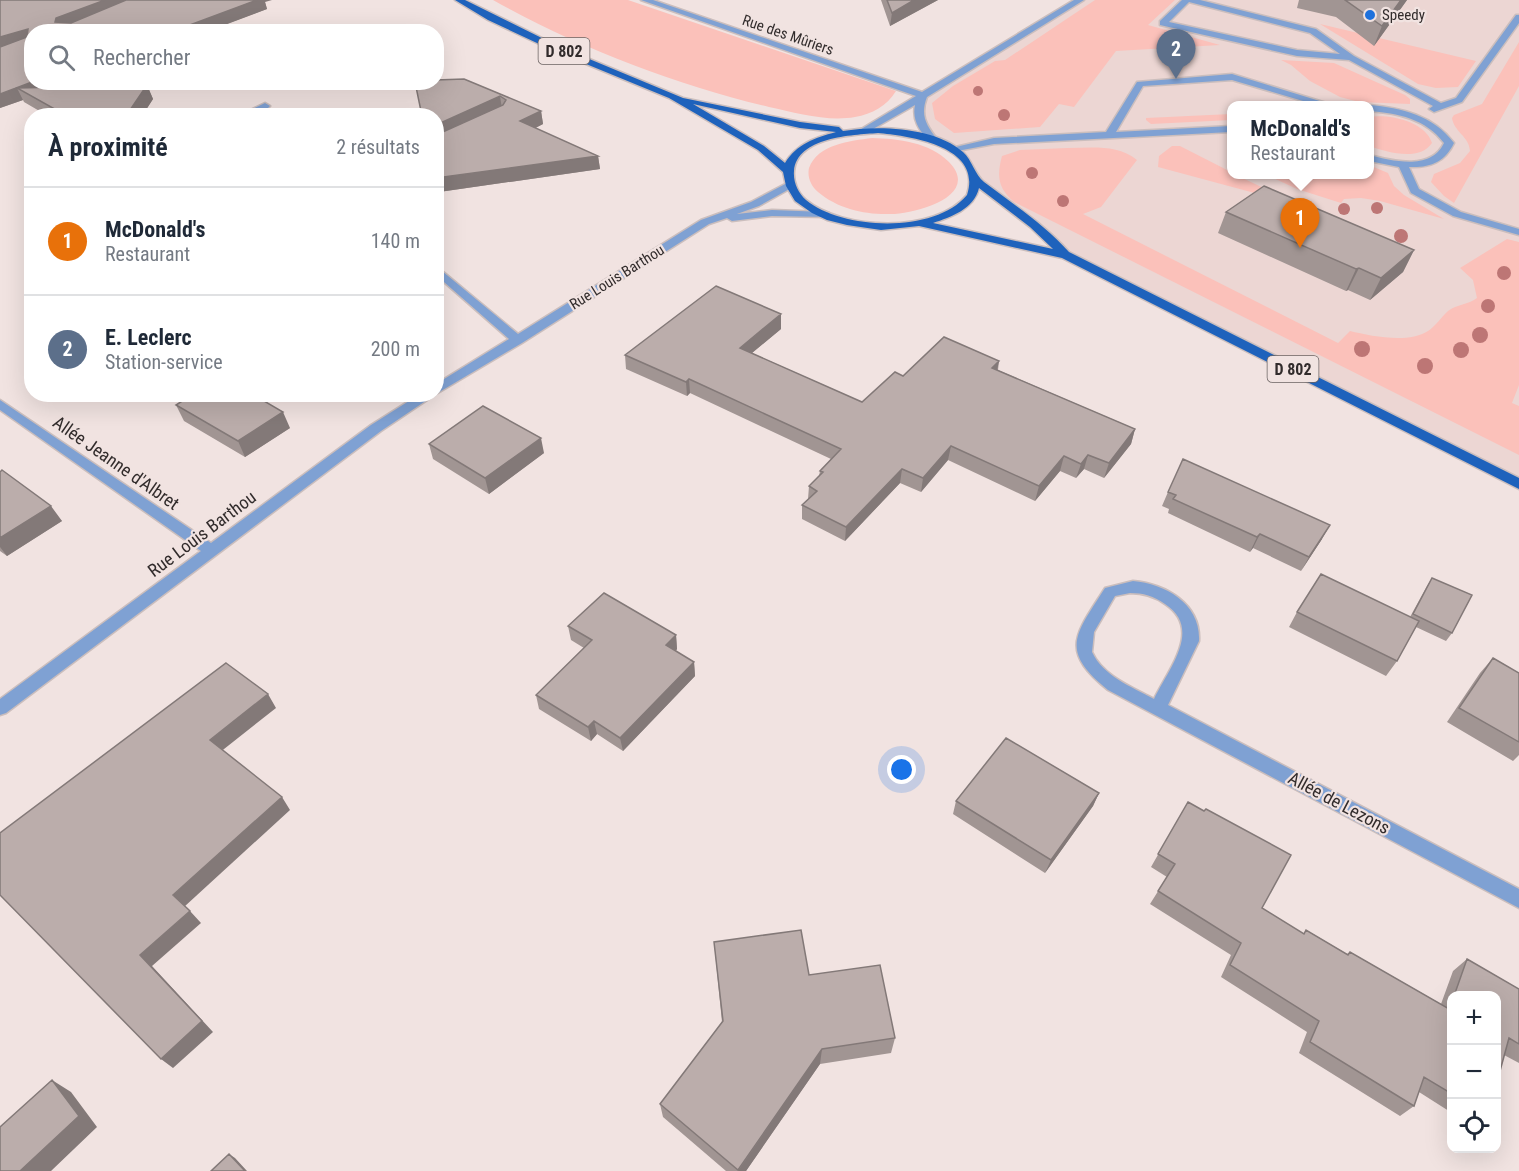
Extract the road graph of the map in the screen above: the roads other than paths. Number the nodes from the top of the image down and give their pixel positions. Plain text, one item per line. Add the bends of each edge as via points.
1 (459, 0) edge
2 (645, 0) edge
3 (1080, 0) edge
4 (1188, 0) edge
5 (1519, 17) edge
6 (1351, 57) junction
7 (923, 95) junction
8 (672, 96) junction
9 (1317, 101) edge
10 (265, 106) dead end
11 (1441, 107) junction
12 (260, 108) edge
13 (1374, 109) edge
14 (1414, 117) junction
15 (1227, 129) edge
16 (863, 131) junction
17 (850, 132) junction
18 (1188, 133) junction
19 (1227, 136) edge
20 (1108, 137) junction
21 (932, 140) junction
22 (952, 149) junction
23 (1374, 159) edge
24 (1403, 164) junction
25 (787, 170) junction
26 (975, 180) junction
27 (789, 185) junction
28 (825, 215) junction
29 (705, 222) junction
30 (920, 223) junction
31 (1519, 232) edge
32 (1066, 255) junction
33 (444, 276) edge
34 (518, 340) junction
35 (444, 385) edge
36 (417, 402) edge
37 (0, 404) edge
38 (1519, 484) edge
39 (212, 551) junction
40 (0, 708) edge
41 (1158, 708) junction
42 (1519, 899) edge

1 - 8 main road, D 802 via 555,48
2 - 7 street, Rue des Mûriers
3 - 7 street
4 - 6 street via 1313,31
4 - 6 street via 1163,23 1297,53
5 - 11 street via 1460,100
6 - 11 street
7 - 16 street
7 - 21 street via 917,110 921,126
8 - 17 main road, D 802 via 800,125
8 - 25 main road, D 802 via 761,148
9 - 20 street via 1232,78 1140,84
10 - 12 street
11 - 14 street
13 - 14 street
14 - 24 street via 1443,134 1449,144 1447,152 1438,159
15 - 18 street
16 - 17 main road
16 - 21 main road via 906,133
17 - 25 main road via 807,145
18 - 19 street
18 - 20 street
20 - 22 street via 994,141
21 - 22 main road
22 - 26 main road via 964,158
23 - 24 street
24 - 31 street via 1415,191 1457,214
25 - 27 main road
26 - 30 main road via 972,194 962,206
26 - 32 main road, D 802
27 - 28 main road via 802,201
27 - 29 street, Rue Louis Barthou via 755,204
28 - 29 street, Rue Louis Barthou via 772,213
28 - 30 main road via 866,225
29 - 34 street, Rue Louis Barthou
30 - 32 main road, D 802
32 - 38 main road, D 802
33 - 34 street
34 - 35 street, Rue Louis Barthou
36 - 39 street, Rue Louis Barthou via 376,428
37 - 39 street, Allée Jeanne d'Albret
39 - 40 street, Rue Louis Barthou
41 - 41 street, Allée de Lezons via 1191,641 1192,627 1180,608 1161,594 1134,586 1110,592 1082,639 1083,651 1089,664 1114,686
41 - 42 street, Allée de Lezons

